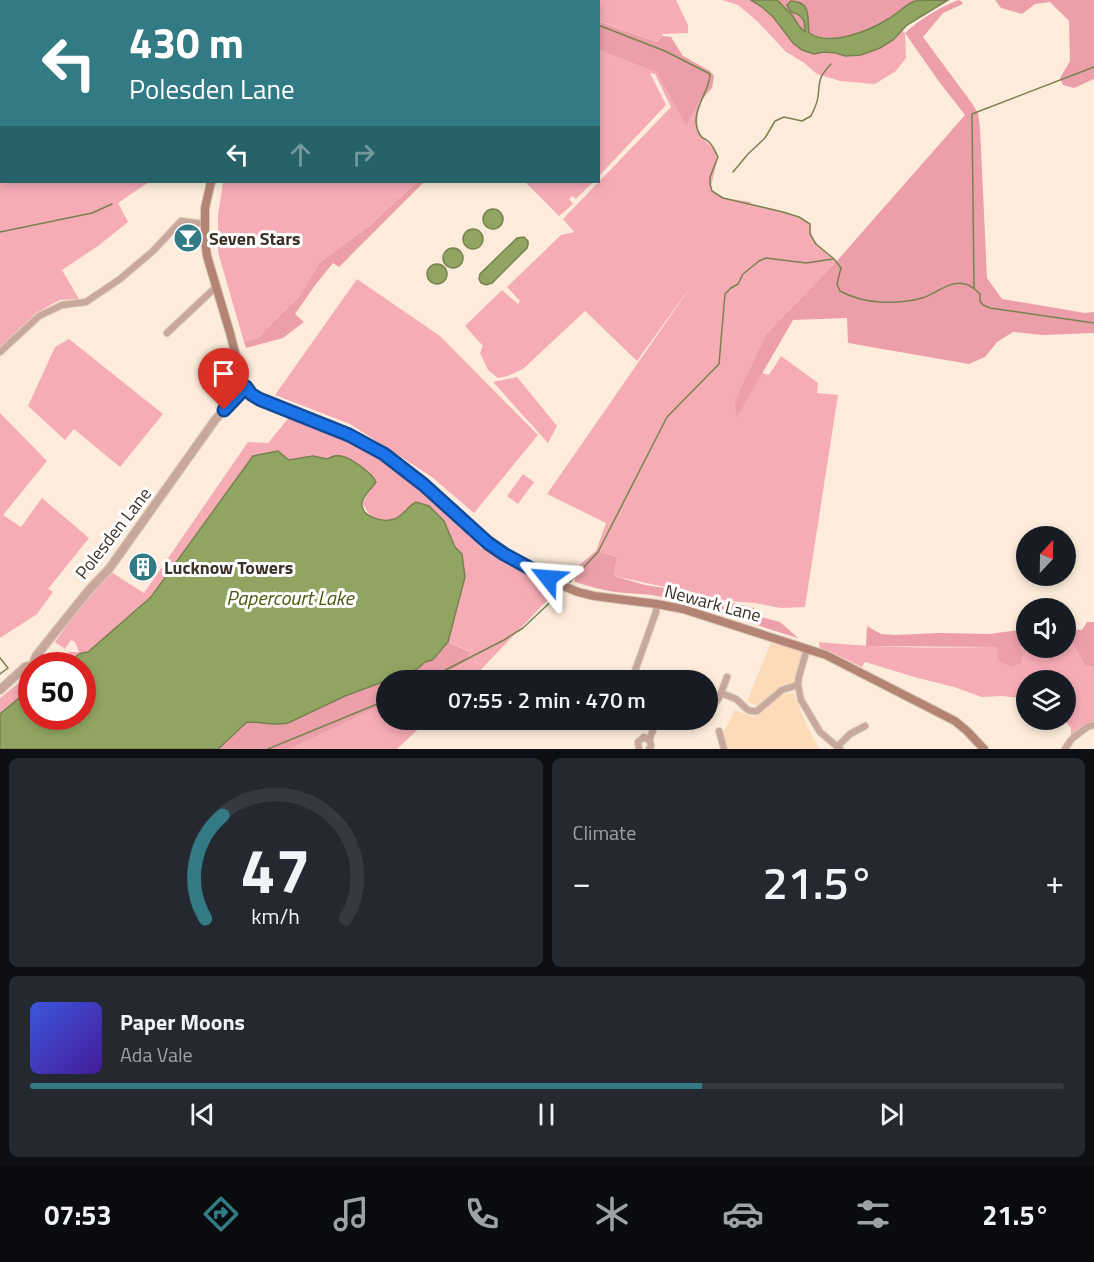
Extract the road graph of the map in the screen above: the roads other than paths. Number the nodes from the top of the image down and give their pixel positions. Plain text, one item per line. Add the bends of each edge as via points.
1 (211, 183) edge
2 (204, 224) junction
3 (216, 287) junction
4 (166, 333) dead end
5 (0, 352) edge
6 (246, 387) junction
7 (657, 604) junction
8 (807, 648) junction
9 (634, 670) edge
10 (727, 677) dead end
11 (798, 685) junction
12 (0, 690) edge
13 (721, 693) junction
14 (718, 699) edge
15 (1094, 725) edge
16 (865, 726) dead end
17 (653, 730) edge
18 (719, 731) dead end
19 (649, 740) junction
20 (839, 748) edge
21 (639, 749) edge
22 (650, 749) edge
23 (724, 749) edge
24 (984, 749) edge
25 (1065, 749) edge

1 - 2 main road
2 - 3 main road via 206,253
2 - 5 street via 181,221 120,279 86,302 62,305 39,316
3 - 4 street
3 - 6 main road
6 - 7 main road, Newark Lane via 259,399 349,435 384,454 488,543 558,584 602,598
6 - 12 street, Polesden Lane via 215,420 109,569 36,656 33,666 25,667
7 - 8 main road, Newark Lane via 696,612
7 - 9 street
8 - 11 street
8 - 24 main road, Newark Lane via 955,721
10 - 13 street
11 - 13 street via 782,690 753,712
11 - 20 street via 803,705 820,732
13 - 14 street
15 - 25 street via 1073,738
16 - 20 street via 850,734
17 - 19 street
18 - 23 street
19 - 21 street via 639,740
19 - 22 street

